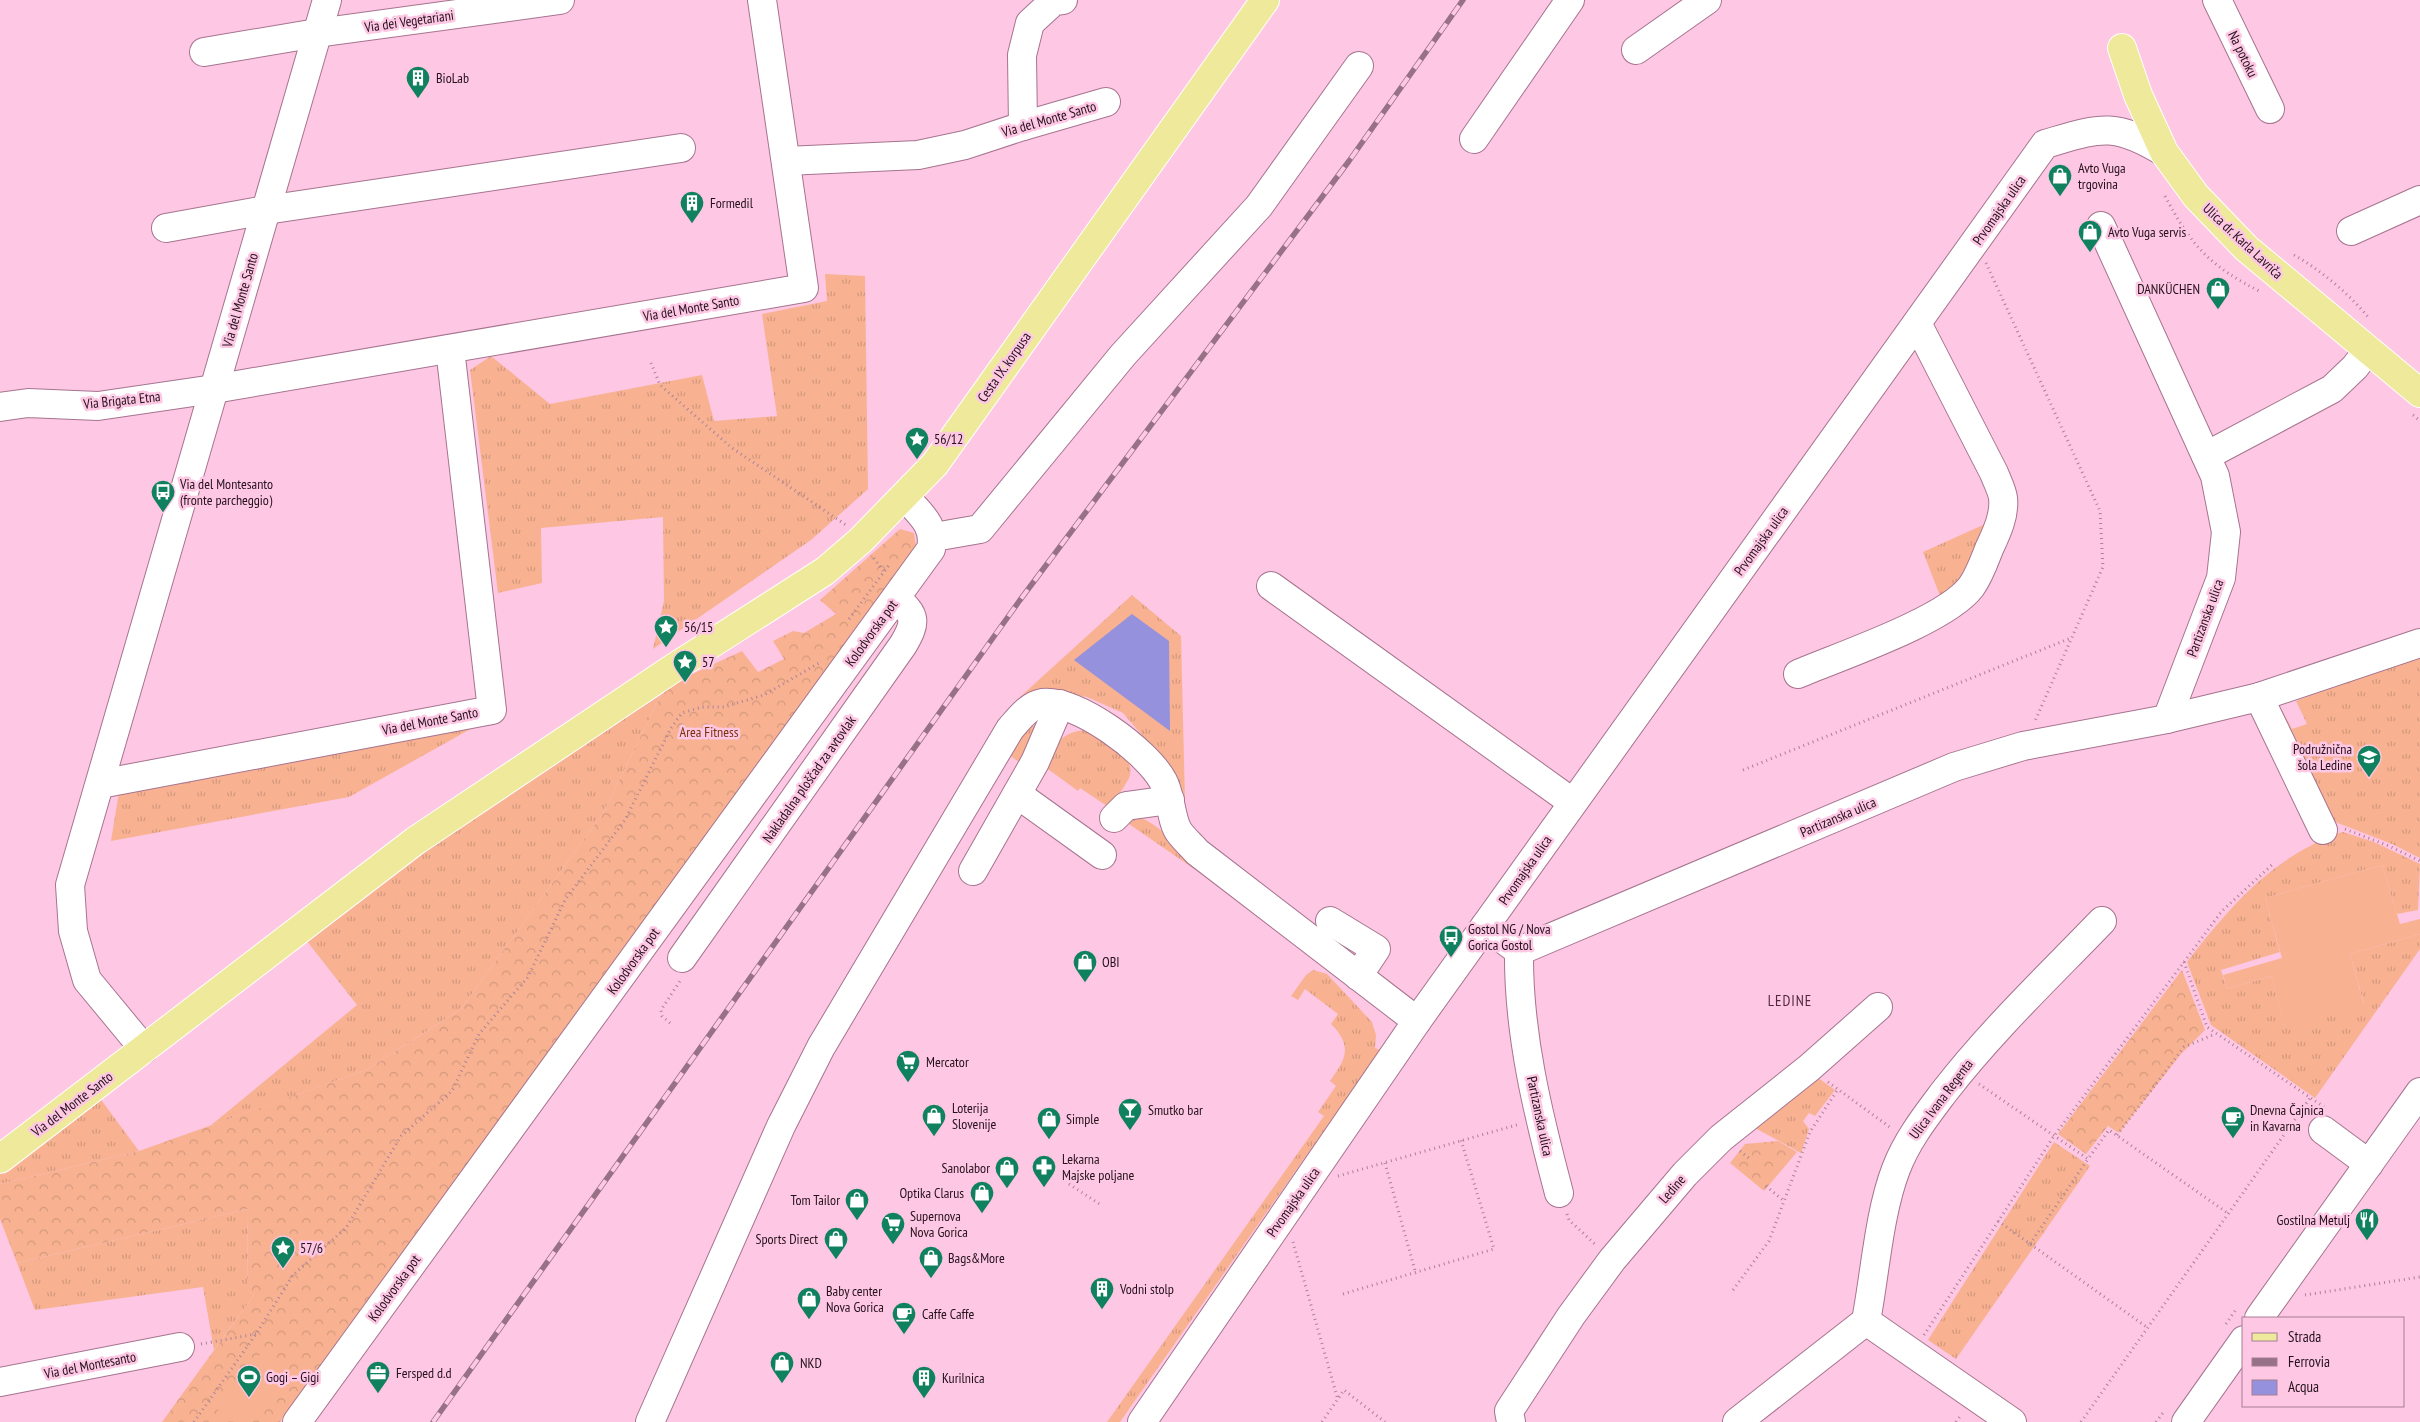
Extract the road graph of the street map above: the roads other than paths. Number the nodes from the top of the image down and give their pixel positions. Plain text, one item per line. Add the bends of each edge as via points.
1 (327, 0) edge
2 (560, 0) edge
3 (762, 0) edge
4 (1063, 0) edge
5 (1265, 0) edge
6 (1570, 0) edge
7 (1707, 0) edge
8 (2217, 0) edge
9 (317, 33) junction
10 (2122, 48) dead end
11 (1636, 50) dead end
12 (204, 52) dead end
13 (1359, 66) dead end
14 (1106, 102) dead end
15 (2270, 109) dead end
16 (1023, 126) junction
17 (1474, 139) dead end
18 (681, 148) dead end
19 (2164, 152) junction
20 (786, 161) junction
21 (2420, 200) edge
22 (266, 210) junction
23 (2101, 226) dead end
24 (166, 228) dead end
25 (2351, 231) dead end
26 (1918, 325) junction
27 (450, 349) junction
28 (2368, 350) junction
29 (214, 389) junction
30 (2420, 392) edge
31 (0, 406) edge
32 (2206, 456) junction
33 (905, 497) junction
34 (934, 538) junction
35 (1271, 586) dead end
36 (896, 599) junction
37 (2420, 643) edge
38 (675, 667) joint
39 (1798, 674) dead end
40 (2259, 697) junction
41 (1060, 704) junction
42 (2167, 719) junction
43 (100, 784) junction
44 (1017, 794) junction
45 (1170, 800) junction
46 (1572, 802) junction
47 (1114, 818) dead end
48 (2323, 830) road end
49 (1102, 854) dead end
50 (973, 871) dead end
51 (1330, 920) dead end
52 (2102, 921) dead end
53 (1485, 926) junction
54 (1519, 951) junction
55 (682, 958) road end
56 (1358, 976) junction
57 (1878, 1007) dead end
58 (1417, 1021) junction
59 (144, 1049) junction
60 (2420, 1092) edge
61 (2324, 1120) road end
62 (0, 1159) edge
63 (2369, 1164) junction
64 (1559, 1193) road end
65 (2261, 1317) edge
66 (1866, 1321) junction
67 (2242, 1343) edge
68 (180, 1347) road end
69 (0, 1382) edge
70 (1503, 1418) edge
71 (297, 1422) edge
72 (650, 1422) edge
73 (1142, 1422) edge
74 (1737, 1422) edge
75 (2012, 1422) edge
76 (2186, 1422) edge

1 - 9 street, Via del Monte Santo
2 - 9 street, Via dei Vegetariani
3 - 20 street, Via del Monte Santo
4 - 16 street via 1054,1 1030,23 1022,54
5 - 33 main road, Cesta IX. korpusa via 934,464
6 - 17 street
7 - 11 street
8 - 15 street, Na potoku
9 - 12 street
9 - 22 street, Via del Monte Santo
10 - 19 main road, Ulica dr. Karla Lavriča via 2138,95
13 - 34 street via 1259,206 1123,355 980,529
14 - 16 street, Via del Monte Santo
16 - 20 street, Via del Monte Santo via 965,145 918,155
18 - 22 street
19 - 26 street, Prvomajska ulica via 2128,133 2112,130 2089,131 2045,144
19 - 28 main road, Ulica dr. Karla Lavriča via 2196,196 2246,248
20 - 27 street, Via del Monte Santo via 804,288
21 - 25 street
22 - 24 street
22 - 29 street, Via del Monte Santo
23 - 32 street, Partizanska ulica
26 - 39 street via 1994,473 2003,498 2002,517 1977,576 1952,606
26 - 46 street, Prvomajska ulica
27 - 29 street, Via del Monte Santo
27 - 43 street, Via del Monte Santo via 492,710
28 - 30 main road, Ulica dr. Karla Lavriča
28 - 32 street via 2332,389
29 - 31 street, Via Brigata Etna via 98,406 28,403
29 - 43 street, Via del Monte Santo
32 - 42 street, Partizanska ulica via 2215,476 2226,532 2221,578
33 - 34 street via 929,525
33 - 38 main road, Cesta IX. korpusa via 825,571
34 - 36 street, Kolodvorska pot via 931,549
35 - 46 street
36 - 55 street, Nakladalna ploščad za avtovlak via 913,617 911,631 903,645
36 - 71 street, Kolodvorska pot
37 - 40 street, Partizanska ulica
38 - 59 main road, Via del Monte Santo via 415,841
40 - 42 street, Partizanska ulica
40 - 48 street
41 - 44 street
41 - 45 street via 1082,713 1126,742 1164,782
41 - 72 street via 1040,703 1022,714 1010,729 821,1047 781,1126
42 - 54 street, Partizanska ulica via 2023,746 1954,767
43 - 59 street, Via del Monte Santo via 70,885 73,931 87,980
44 - 49 street
44 - 50 street
45 - 47 street via 1126,806
45 - 56 street via 1178,831 1197,852
46 - 53 street, Prvomajska ulica
51 - 56 street via 1376,949
52 - 66 street, Ulica Ivana Regenta via 1980,1047 1921,1122 1895,1170
53 - 54 street
53 - 58 street, Prvomajska ulica
54 - 64 street, Partizanska ulica via 1519,991 1539,1118
56 - 58 street
57 - 70 street, Ledine via 1809,1068 1721,1138 1685,1174 1612,1260 1570,1316
58 - 73 street, Prvomajska ulica
59 - 62 main road, Via del Monte Santo
60 - 63 street
61 - 63 street
63 - 65 street
66 - 74 street
66 - 75 street
67 - 76 street
68 - 69 street, Via del Montesanto

